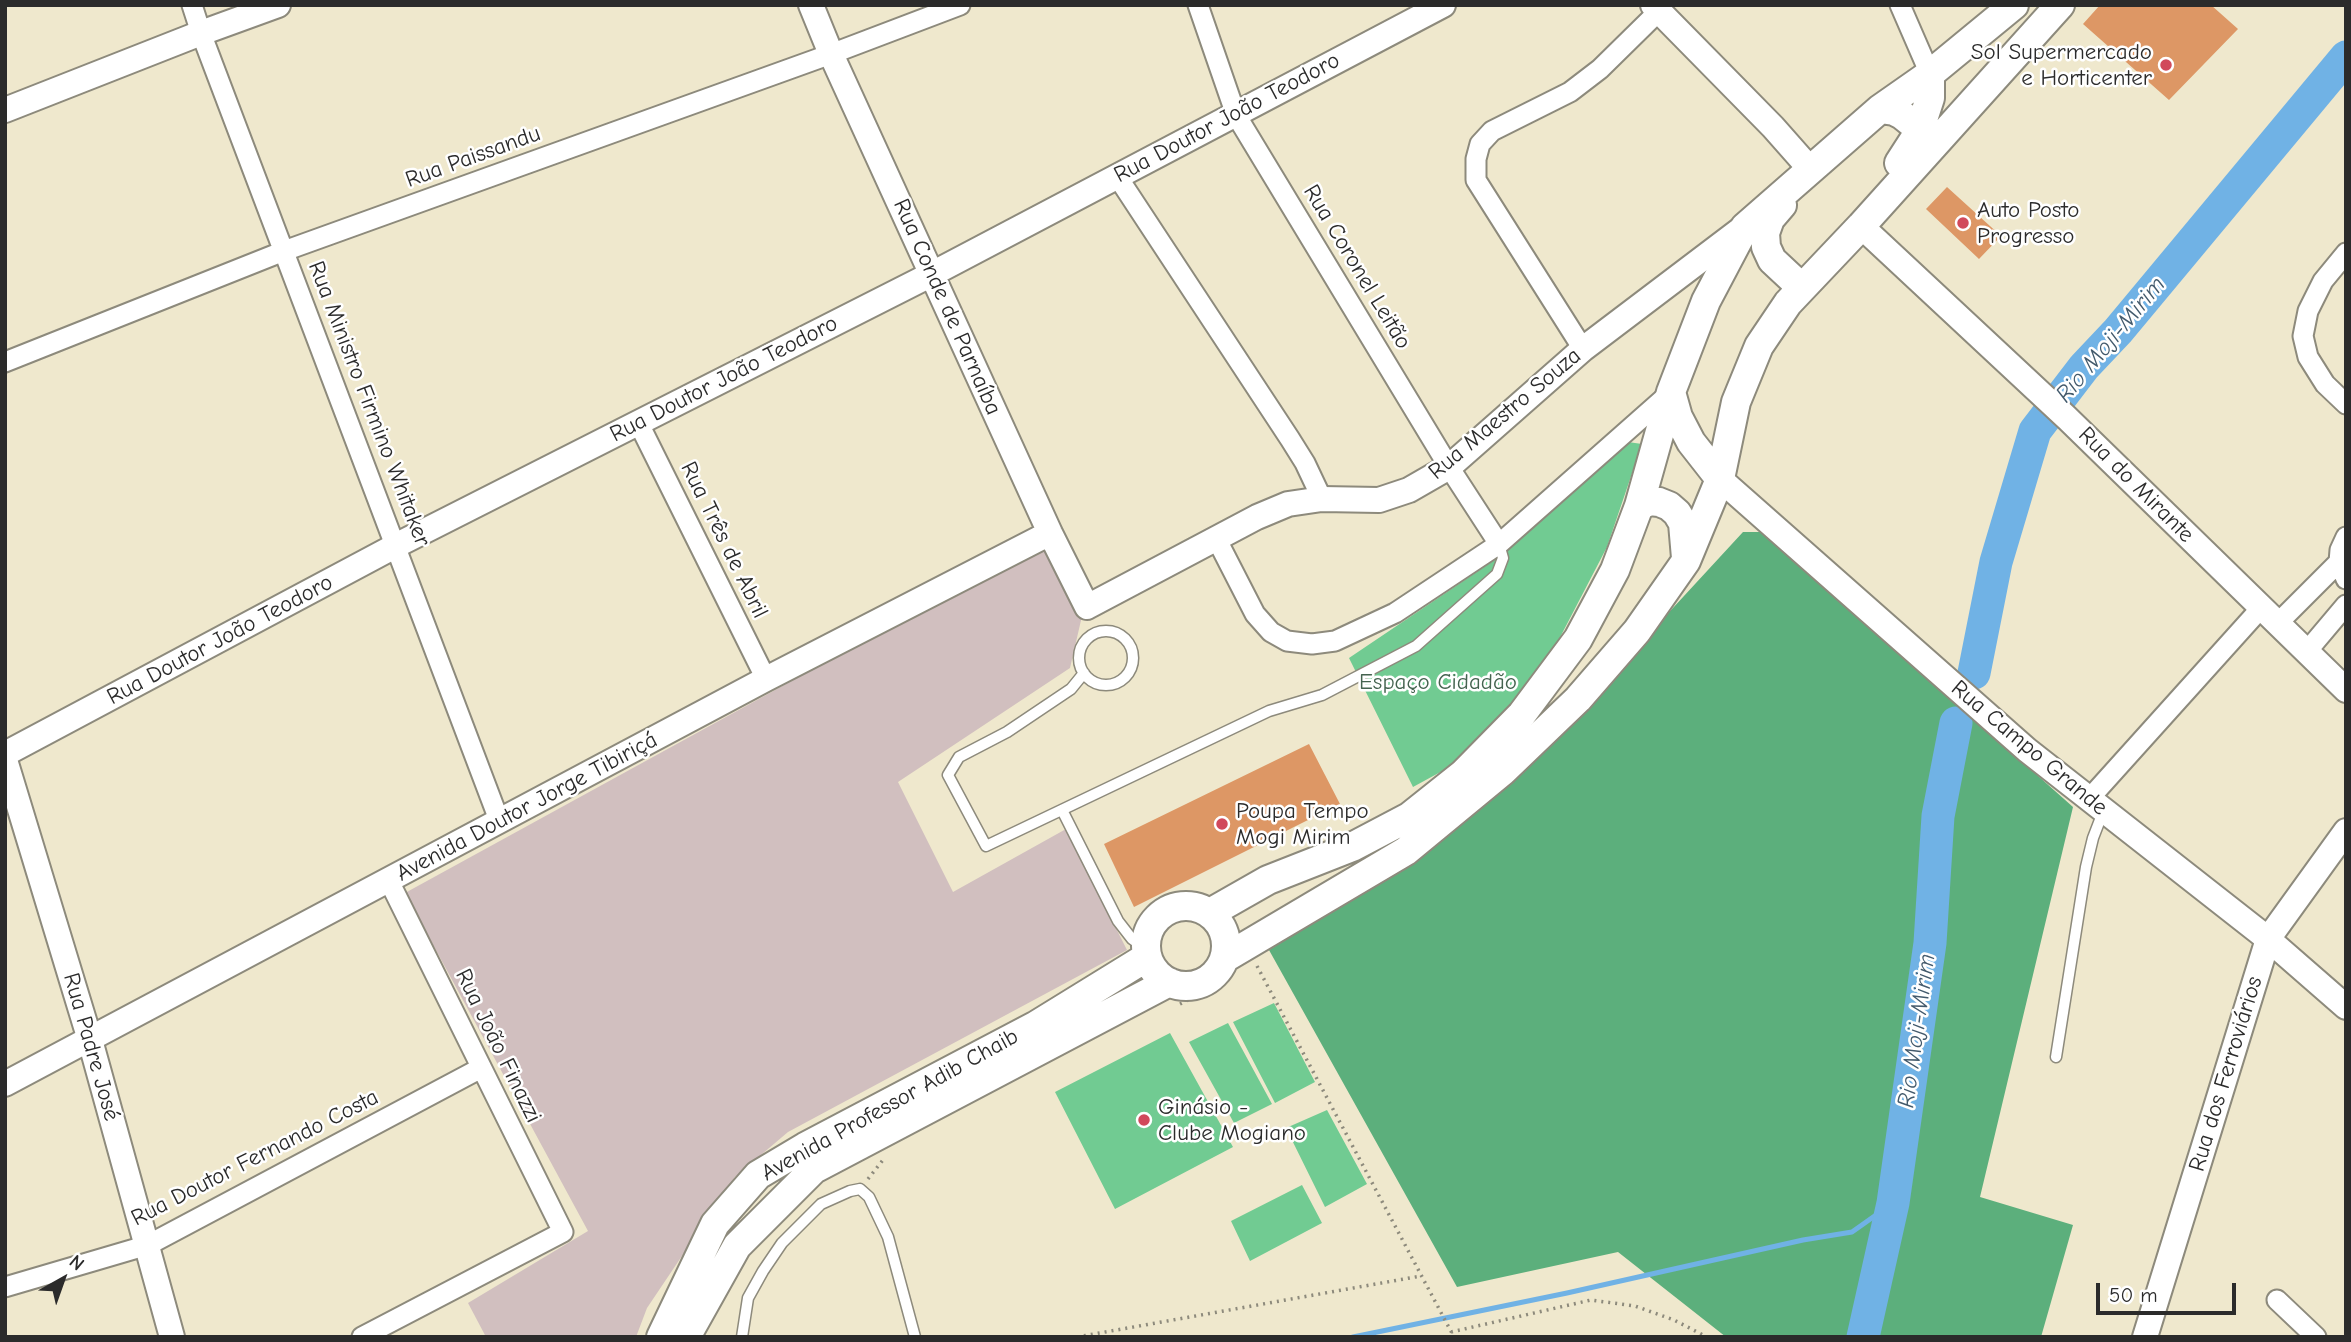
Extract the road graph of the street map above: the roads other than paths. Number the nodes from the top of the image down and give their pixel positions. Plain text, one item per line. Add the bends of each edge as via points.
1 (192, 5) edge
2 (278, 5) edge
3 (811, 5) edge
4 (960, 5) edge
5 (1198, 5) edge
6 (1443, 5) edge
7 (1900, 5) edge
8 (2014, 5) edge
9 (2060, 5) edge
10 (1656, 9) edge
11 (201, 33) junction
12 (831, 54) junction
13 (1930, 74) junction
14 (1880, 109) junction
15 (5, 110) edge
16 (1236, 115) junction
17 (1919, 132) junction
18 (1811, 170) junction
19 (1117, 176) junction
20 (1861, 226) junction
21 (1745, 227) junction
22 (284, 251) junction
23 (2346, 253) edge
24 (932, 274) junction
25 (1802, 288) junction
26 (1583, 349) junction
27 (5, 362) edge
28 (1671, 392) junction
29 (2346, 404) edge
30 (638, 422) junction
31 (1449, 467) junction
32 (1720, 479) junction
33 (1322, 499) junction
34 (1639, 506) junction
35 (1050, 533) junction
36 (2346, 537) edge
37 (1216, 538) junction
38 (1499, 544) junction
39 (397, 545) junction
40 (1686, 561) junction
41 (2342, 570) edge
42 (2346, 605) edge
43 (1087, 607) junction
44 (2269, 616) junction
45 (1094, 634) junction
46 (2308, 650) junction
47 (1084, 673) junction
48 (766, 679) junction
49 (2346, 690) edge
50 (5, 754) edge
51 (5, 760) edge
52 (2096, 805) junction
53 (1062, 810) junction
54 (499, 820) junction
55 (2346, 831) edge
56 (389, 881) junction
57 (1210, 913) junction
58 (2268, 939) junction
59 (1147, 953) junction
60 (1228, 967) junction
61 (1170, 996) junction
62 (2346, 1007) edge
63 (90, 1040) junction
64 (2056, 1057) dead end
65 (481, 1068) junction
66 (5, 1084) edge
67 (148, 1245) junction
68 (5, 1287) edge
69 (2277, 1300) dead end
70 (172, 1337) edge
71 (362, 1337) edge
72 (661, 1337) edge
73 (686, 1337) edge
74 (742, 1337) edge
75 (915, 1337) edge
76 (2145, 1337) edge
77 (2316, 1337) edge

1 - 11 street, Rua Ministro Firmino Whitaker
2 - 11 street
3 - 12 street, Rua Conde de Parnaíba
4 - 12 street, Rua Paissandu
5 - 16 street, Rua Coronel Leitão
6 - 16 street, Rua Doutor João Teodoro
7 - 13 street
8 - 13 main road
9 - 20 main road
10 - 18 street
10 - 26 street via 1600,69 1570,92 1492,131 1480,144 1476,159 1476,180
11 - 15 street
11 - 22 street, Rua Ministro Firmino Whitaker
12 - 22 street, Rua Paissandu
12 - 24 street, Rua Conde de Parnaíba
13 - 14 main road
13 - 17 main road via 1930,98
14 - 17 main road via 1902,115
14 - 18 main road
16 - 19 street, Rua Doutor João Teodoro
16 - 31 street, Rua Coronel Leitão
17 - 20 main road
18 - 21 main road
18 - 25 main road via 1770,219 1765,233 1772,260
19 - 24 street, Rua Doutor João Teodoro
19 - 33 street via 1290,439
20 - 25 main road
20 - 44 street, Rua do Mirante via 2038,390
21 - 26 street, Rua Maestro Souza
21 - 28 main road via 1706,301
22 - 27 street, Rua Paissandu
22 - 39 street, Rua Ministro Firmino Whitaker
23 - 29 street via 2323,281 2308,311 2303,336 2308,357 2325,384
24 - 30 street, Rua Doutor João Teodoro
24 - 35 street, Rua Conde de Parnaíba
25 - 32 main road via 1759,346 1736,402
26 - 31 street, Rua Maestro Souza
28 - 32 main road via 1691,442
28 - 34 main road
28 - 38 street
30 - 39 street, Rua Doutor João Teodoro
30 - 48 street, Rua Três de Abril
31 - 33 street, Rua Maestro Souza via 1409,490 1379,500
31 - 38 street, Rua Coronel Leitão
32 - 40 main road
32 - 52 street, Rua Campo Grande via 2027,750
33 - 37 street, Rua Maestro Souza via 1288,504
34 - 40 main road via 1659,502 1677,513 1683,523
34 - 57 main road via 1615,570 1578,639 1522,714 1463,774 1409,817 1352,848 1268,880
35 - 43 street, Rua Conde de Parnaíba
35 - 48 street, Avenida Doutor Jorge Tibiriçá
36 - 41 street via 2340,550
37 - 38 street via 1255,614 1271,632 1287,641 1312,644 1335,641 1395,613
37 - 43 street, Rua Maestro Souza
38 - 53 lane via 1503,558 1497,574 1416,646 1322,695 1269,711
39 - 50 street, Rua Doutor João Teodoro
39 - 54 street, Rua Ministro Firmino Whitaker
40 - 60 main road via 1620,651 1503,771 1406,851
41 - 44 street
42 - 46 street
43 - 45 lane
44 - 46 street, Rua do Mirante
44 - 52 street
45 - 47 lane via 1081,648
45 - 47 lane via 1109,631 1125,639 1132,663 1123,678 1107,684
46 - 49 street, Rua do Mirante
47 - 53 lane via 1071,690 959,757 948,775 986,846
48 - 54 street, Avenida Doutor Jorge Tibiriçá
51 - 63 street, Rua Padre José
52 - 58 street, Rua Campo Grande
52 - 64 lane
53 - 59 lane via 1118,921
54 - 56 street, Avenida Doutor Jorge Tibiriçá
55 - 58 street, Rua dos Ferroviários
56 - 63 street, Avenida Doutor Jorge Tibiriçá
56 - 65 street, Rua João Finazzi
57 - 59 main road via 1196,906 1166,910 1147,933
57 - 60 main road via 1225,933
58 - 62 street, Rua Campo Grande
58 - 76 street, Rua dos Ferroviários
59 - 61 main road
59 - 72 main road, Avenida Professor Adib Chaib via 1035,1026 758,1175 715,1224
60 - 61 main road
61 - 73 main road, Avenida Professor Adib Chaib via 814,1169 737,1246
63 - 66 street, Avenida Doutor Jorge Tibiriçá
63 - 67 street, Rua Padre José
65 - 67 street, Rua Doutor Fernando Costa
65 - 71 street, Rua João Finazzi via 563,1232
67 - 68 street, Rua Doutor Fernando Costa
67 - 70 street, Rua Padre José
69 - 77 street
74 - 75 lane via 748,1298 782,1243 821,1204 860,1189 869,1197 888,1237

